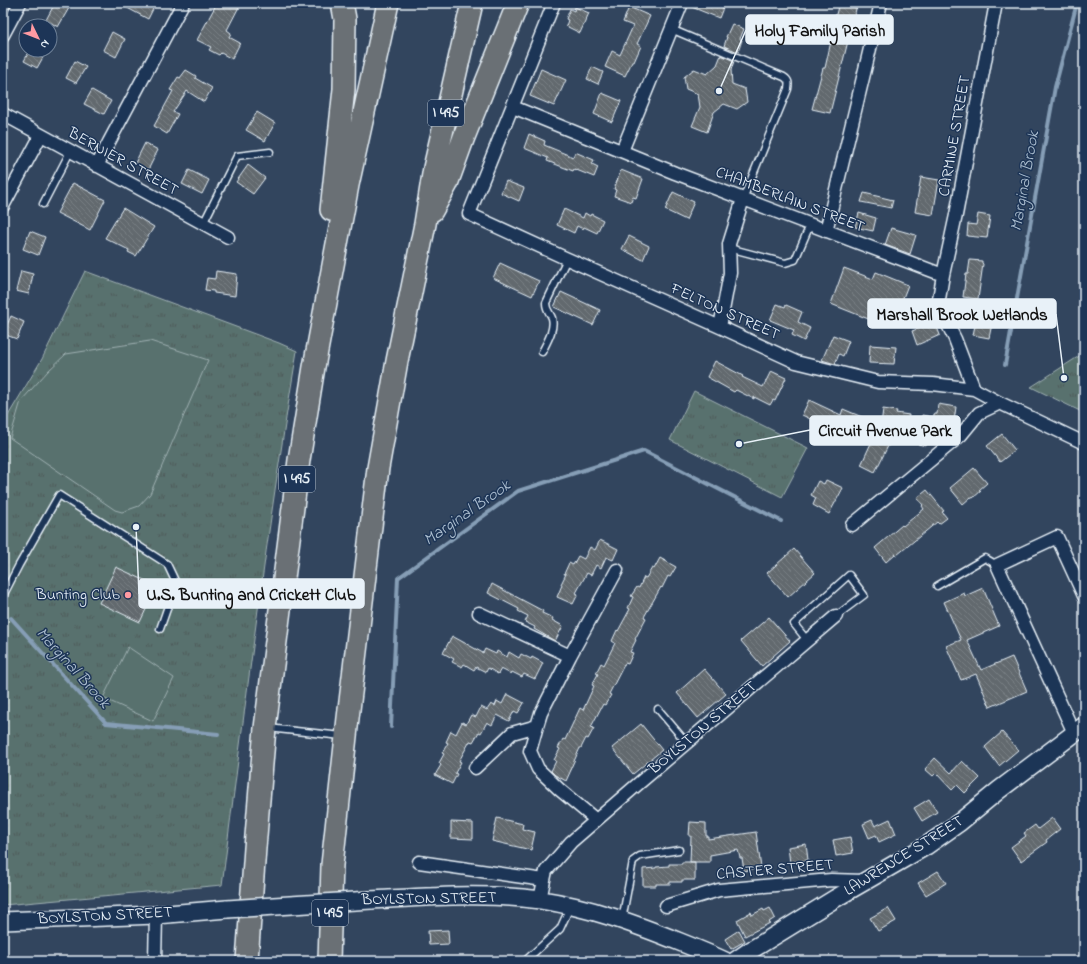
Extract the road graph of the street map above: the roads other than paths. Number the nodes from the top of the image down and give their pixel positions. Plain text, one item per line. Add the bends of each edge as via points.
1 (20, 3) edge
2 (183, 3) edge
3 (342, 3) edge
4 (388, 3) edge
5 (472, 3) edge
6 (518, 3) edge
7 (554, 3) edge
8 (682, 3) edge
9 (881, 3) edge
10 (996, 3) edge
11 (671, 29) junction
12 (3, 35) edge
13 (513, 107) junction
14 (3, 114) edge
15 (41, 135) junction
16 (622, 151) junction
17 (70, 152) junction
18 (270, 152) dead end
19 (97, 166) junction
20 (743, 199) junction
21 (43, 204) dead end
22 (3, 206) edge
23 (203, 224) junction
24 (425, 224) junction
25 (810, 225) junction
26 (826, 231) junction
27 (228, 237) dead end
28 (729, 248) junction
29 (568, 259) junction
30 (943, 275) junction
31 (720, 326) junction
32 (542, 352) dead end
33 (314, 367) junction
34 (974, 389) junction
35 (1000, 403) junction
36 (1084, 443) edge
37 (852, 525) dead end
38 (997, 565) junction
39 (617, 570) dead end
40 (937, 586) dead end
41 (3, 596) edge
42 (1084, 596) edge
43 (479, 614) dead end
44 (836, 616) joint
45 (160, 629) dead end
46 (808, 640) junction
47 (570, 656) junction
48 (658, 709) dead end
49 (537, 726) junction
50 (265, 728) junction
51 (1079, 729) edge
52 (346, 736) junction
53 (686, 742) junction
54 (475, 768) dead end
55 (596, 820) junction
56 (679, 850) dead end
57 (419, 862) dead end
58 (544, 880) junction
59 (865, 882) junction
60 (540, 900) junction
61 (571, 906) junction
62 (666, 906) dead end
63 (156, 915) junction
64 (622, 920) junction
65 (3, 921) edge
66 (155, 961) edge
67 (247, 961) edge
68 (329, 961) edge
69 (525, 961) edge
70 (724, 961) edge
71 (735, 961) edge

1 - 12 street
2 - 19 street
3 - 33 highway via 345,19 344,89
4 - 33 highway, I 495 via 348,185
5 - 24 highway, I 495 via 434,168
6 - 24 highway via 464,137 448,184
7 - 13 street
8 - 11 street
9 - 26 street
10 - 30 street, CARMINE STREET
11 - 16 street
11 - 20 lane via 784,77 789,83
13 - 16 street, CHAMBERLAIN STREET
13 - 29 street, FELTON STREET via 469,214
14 - 15 street, BERNIER STREET
15 - 17 street, BERNIER STREET
15 - 22 street
16 - 20 street, CHAMBERLAIN STREET
17 - 19 street, BERNIER STREET
17 - 21 lane
18 - 23 lane via 237,156
19 - 23 street, BERNIER STREET
20 - 25 street, CHAMBERLAIN STREET
20 - 28 street
23 - 27 street, BERNIER STREET
24 - 52 highway, I 495 via 378,468
25 - 26 street, CHAMBERLAIN STREET
25 - 28 lane via 796,260 790,262 785,263
26 - 30 street, CHAMBERLAIN STREET
28 - 31 street via 730,273
29 - 31 street, FELTON STREET
29 - 32 lane via 546,304 552,319 552,329
30 - 34 street via 938,305 955,339
31 - 34 street, FELTON STREET via 796,362 878,382 933,384
33 - 50 highway, I 495 via 292,514
34 - 35 street, FELTON STREET
35 - 36 street, FELTON STREET
35 - 37 street via 979,413 961,435
38 - 40 lane via 985,558
38 - 42 street via 1057,537
38 - 51 street
39 - 47 street
41 - 45 lane via 59,495 167,564 176,583
43 - 47 street
44 - 46 street, BOYLSTON STREET
44 - 46 lane via 864,595 849,575 794,624
46 - 53 street, BOYLSTON STREET
47 - 49 street
48 - 53 lane
49 - 54 street via 512,733
49 - 55 street via 530,750 538,769
50 - 52 lane
50 - 67 highway, I 495
51 - 59 main road, LAWRENCE STREET via 960,822 926,846
52 - 68 highway, I 495 via 332,865
53 - 55 street, BOYLSTON STREET
55 - 58 street, BOYLSTON STREET via 571,842 546,871
56 - 64 lane via 640,856 633,860
57 - 58 street
58 - 60 street, BOYLSTON STREET
59 - 62 street, CASTER STREET via 831,880 719,890
59 - 71 main road, LAWRENCE STREET
60 - 61 main road, BOYLSTON STREET
60 - 63 main road, BOYLSTON STREET, bridge via 486,896 411,897
61 - 64 main road, BOYLSTON STREET
61 - 69 lane via 560,929
63 - 65 main road, BOYLSTON STREET
63 - 66 street
64 - 70 main road, BOYLSTON STREET

